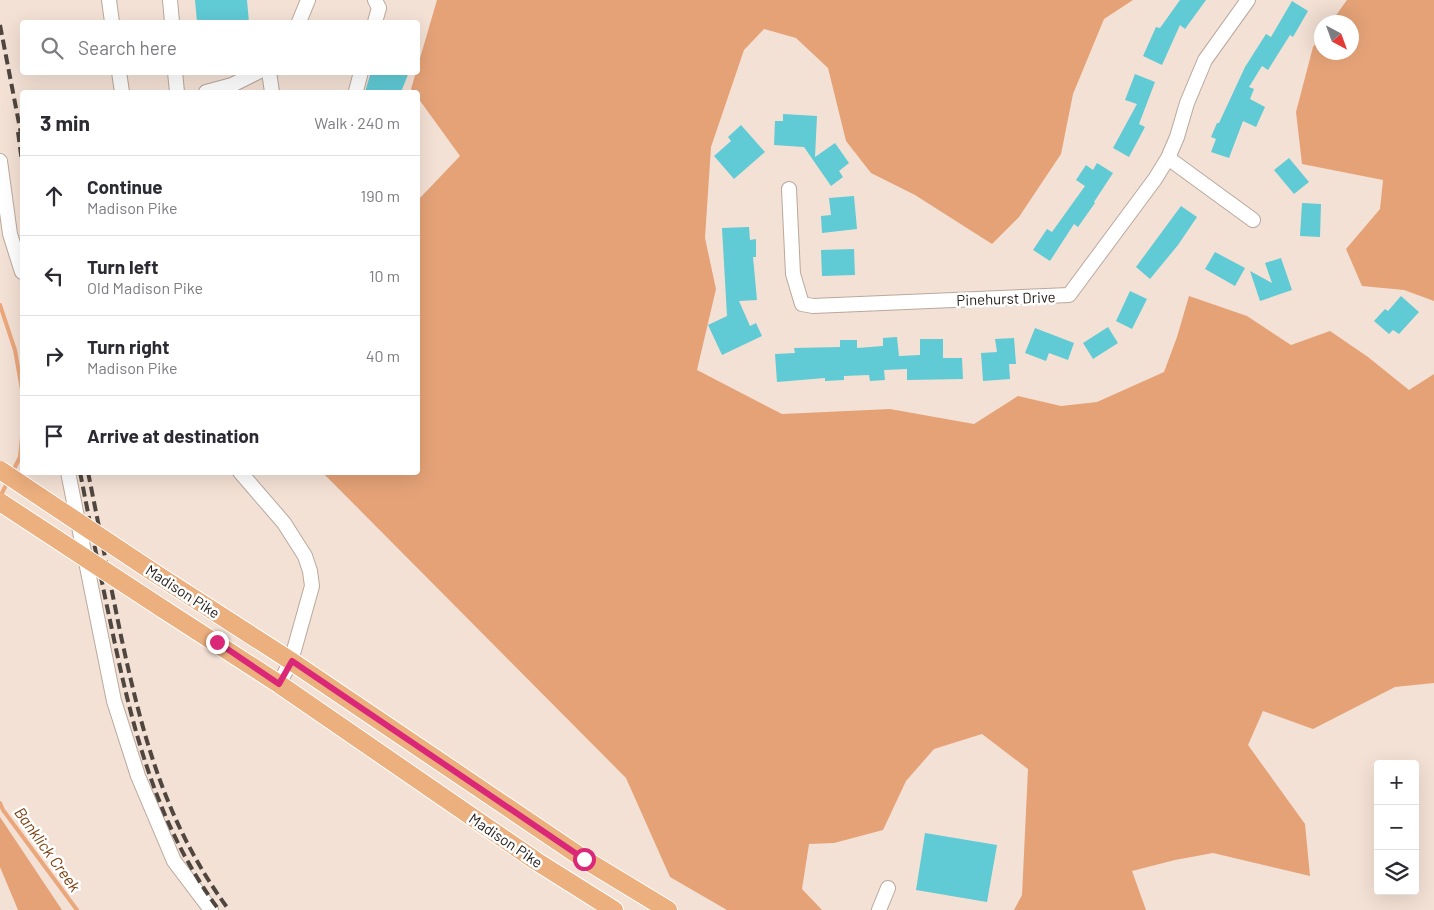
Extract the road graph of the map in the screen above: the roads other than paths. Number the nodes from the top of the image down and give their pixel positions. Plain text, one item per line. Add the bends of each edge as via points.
1 (109, 0) edge
2 (170, 0) edge
3 (308, 0) edge
4 (375, 0) edge
5 (1248, 0) edge
6 (112, 20) edge
7 (172, 20) edge
8 (300, 20) edge
9 (376, 20) edge
10 (119, 75) edge
11 (176, 75) edge
12 (252, 75) edge
13 (269, 75) edge
14 (360, 75) edge
15 (122, 90) edge
16 (177, 90) edge
17 (213, 90) edge
18 (272, 90) edge
19 (356, 90) edge
20 (1168, 158) junction
21 (0, 161) edge
22 (789, 189) dead end
23 (1253, 220) dead end
24 (20, 266) edge
25 (0, 470) edge
26 (69, 475) edge
27 (243, 475) edge
28 (0, 502) edge
29 (292, 661) junction
30 (279, 684) junction
31 (888, 888) dead end
32 (210, 910) edge
33 (614, 910) edge
34 (668, 910) edge
35 (879, 910) edge

1 - 6 street
2 - 7 street
3 - 8 street
4 - 9 street via 380,8
5 - 20 street, Pinehurst Drive via 1205,60
10 - 15 street
11 - 16 street
12 - 17 street
13 - 18 street
14 - 19 street
20 - 22 street, Pinehurst Drive via 1069,295 802,304 793,274
20 - 23 street
21 - 24 street via 10,234
25 - 29 main road, Madison Pike, bridge
26 - 32 street via 114,701 138,776 174,861
27 - 29 street via 284,523 306,556 310,571 312,586
28 - 30 main road, Madison Pike, bridge
29 - 30 street
29 - 34 main road, Madison Pike via 584,859
30 - 33 main road, Madison Pike via 536,861
31 - 35 street

